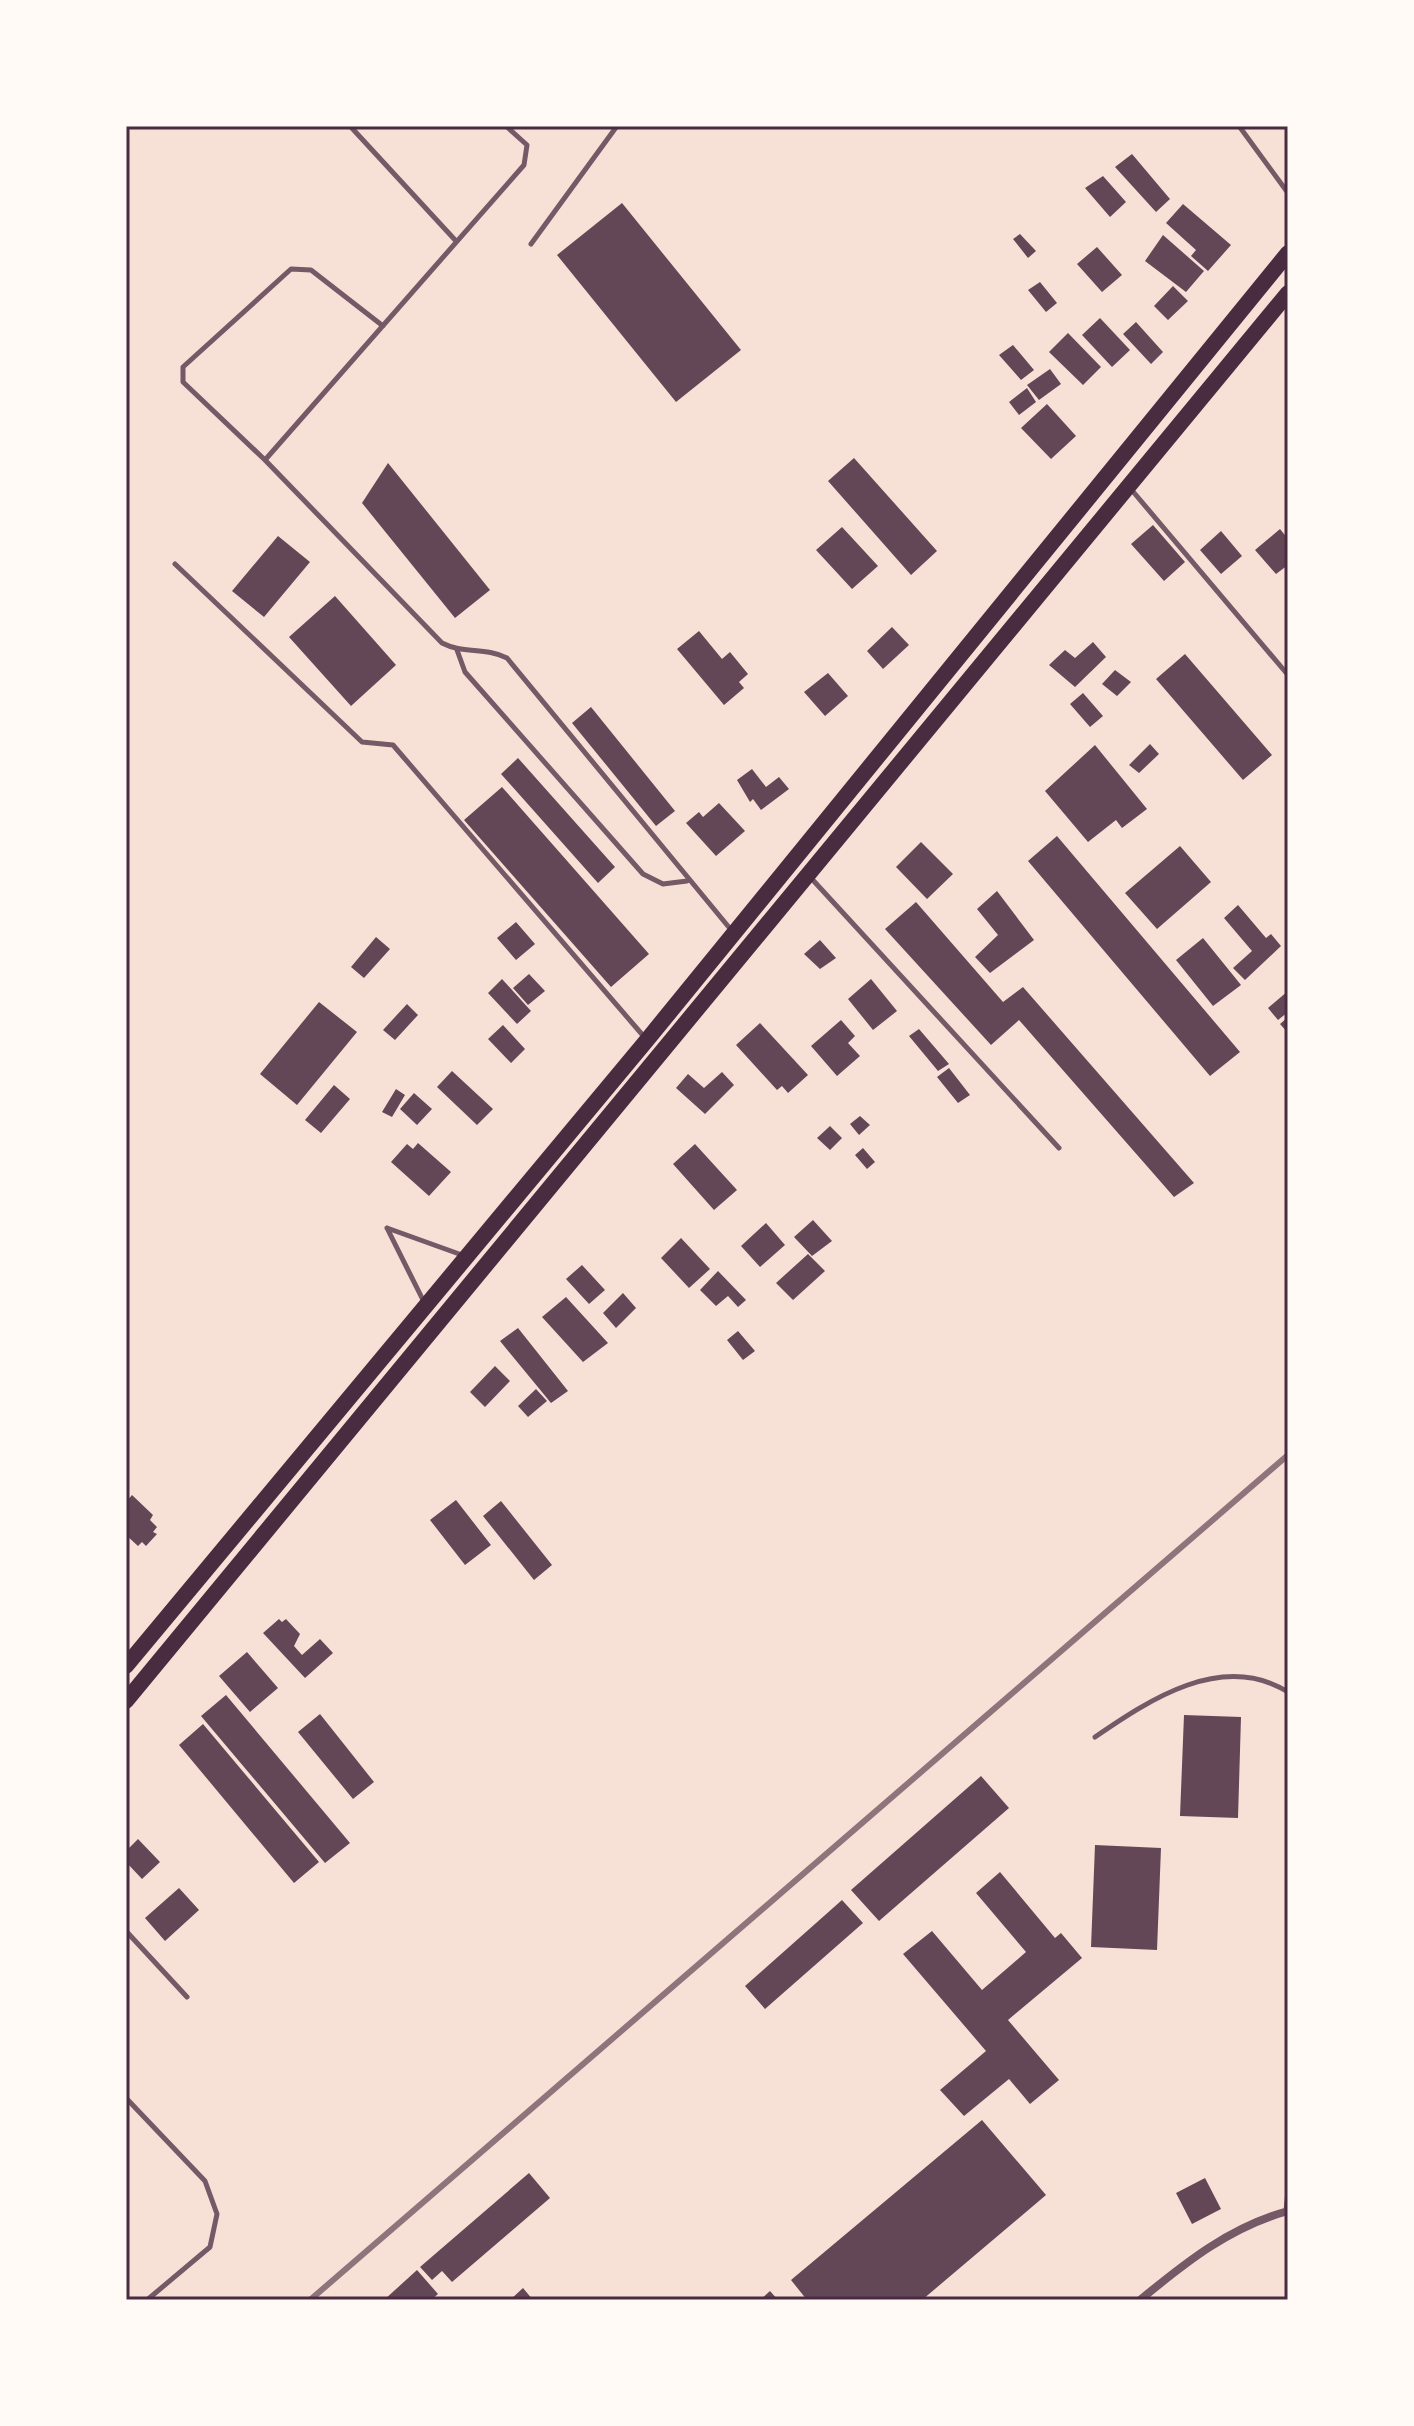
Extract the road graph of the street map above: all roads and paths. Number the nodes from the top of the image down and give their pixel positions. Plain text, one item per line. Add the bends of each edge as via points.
1 (350, 126) edge
2 (506, 126) edge
3 (617, 126) edge
4 (1239, 126) edge
5 (1288, 193) edge
6 (456, 241) junction
7 (531, 244) dead end
8 (1288, 253) edge
9 (1288, 293) edge
10 (383, 326) junction
11 (265, 460) junction
12 (1130, 487) junction
13 (175, 564) dead end
14 (457, 650) junction
15 (1288, 675) edge
16 (810, 876) junction
17 (688, 881) junction
18 (734, 933) junction
19 (647, 1040) junction
20 (1059, 1148) dead end
21 (467, 1257) junction
22 (426, 1306) junction
23 (126, 1666) edge
24 (1288, 1692) edge
25 (126, 1701) edge
26 (1095, 1737) dead end
27 (126, 1931) edge
28 (187, 1997) dead end
29 (126, 2098) edge
30 (1288, 2191) edge
31 (1287, 2211) edge
32 (147, 2300) edge
33 (1140, 2300) edge

1 - 6 lane
2 - 6 lane via 527,145 527,156
3 - 7 lane
4 - 5 lane
6 - 10 lane
8 - 18 main road
9 - 12 main road
10 - 11 lane
10 - 11 lane via 311,270 291,269 183,367 183,382
11 - 14 lane via 442,643
12 - 15 lane
12 - 16 main road
13 - 19 lane via 362,742 393,745
14 - 17 lane via 489,649 507,658
14 - 17 lane via 465,672 643,874 663,884
16 - 20 lane
16 - 25 main road
17 - 18 lane
18 - 19 main road
19 - 21 main road
21 - 22 main road
21 - 22 lane via 387,1228
22 - 23 main road
24 - 26 lane via 1247,1677 1193,1681
27 - 28 lane
29 - 32 lane via 205,2181 217,2214 210,2247
30 - 31 lane
31 - 33 street via 1241,2226 1193,2256

